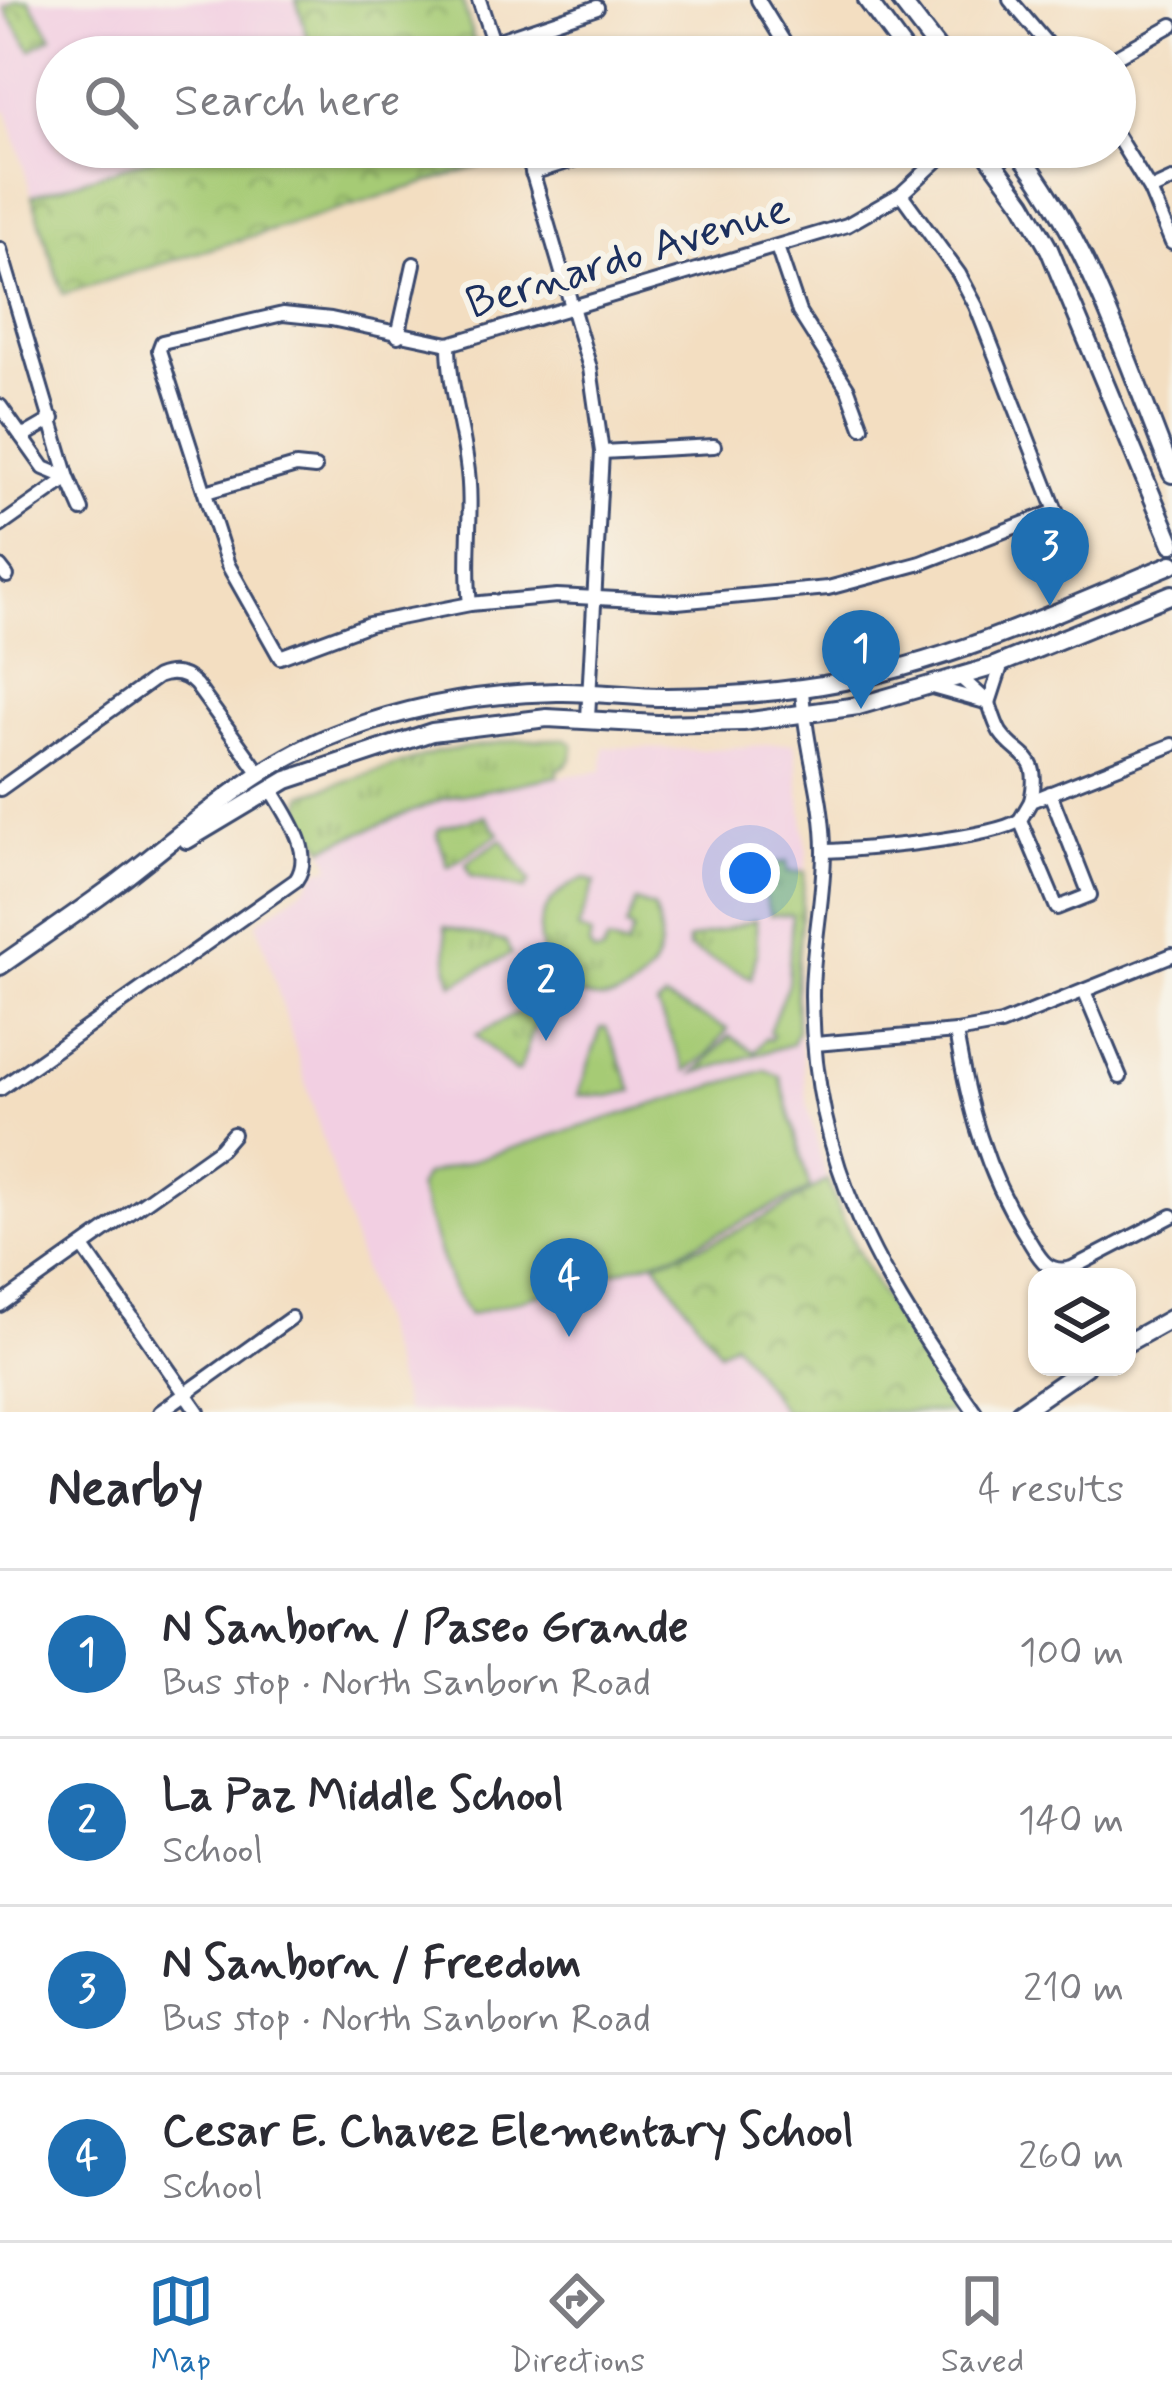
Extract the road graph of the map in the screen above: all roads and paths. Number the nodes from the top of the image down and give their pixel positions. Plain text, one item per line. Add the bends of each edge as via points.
1 (479, 0) edge
2 (758, 0) edge
3 (867, 0) edge
4 (900, 0) edge
5 (1010, 0) edge
6 (597, 7) dead end
7 (1172, 25) edge
8 (491, 36) edge
9 (511, 36) edge
10 (781, 36) edge
11 (894, 36) edge
12 (928, 36) edge
13 (1040, 36) edge
14 (1136, 45) edge
15 (1136, 167) edge
16 (531, 168) edge
17 (548, 168) edge
18 (929, 168) edge
19 (997, 168) edge
20 (1031, 168) edge
21 (532, 173) junction
22 (1172, 180) edge
23 (1150, 190) junction
24 (901, 194) junction
25 (1172, 243) edge
26 (777, 247) junction
27 (0, 249) edge
28 (414, 263) dead end
29 (573, 308) junction
30 (398, 336) junction
31 (449, 344) junction
32 (0, 406) edge
33 (53, 419) junction
34 (862, 427) dead end
35 (22, 437) junction
36 (715, 446) dead end
37 (602, 452) junction
38 (315, 468) dead end
39 (1172, 473) edge
40 (68, 478) junction
41 (206, 492) junction
42 (82, 510) dead end
43 (0, 526) edge
44 (1172, 544) edge
45 (1172, 564) edge
46 (1172, 594) edge
47 (595, 598) junction
48 (470, 604) junction
49 (1003, 663) junction
50 (961, 678) junction
51 (932, 687) junction
52 (802, 688) junction
53 (589, 692) junction
54 (988, 703) junction
55 (803, 714) junction
56 (587, 718) junction
57 (1172, 745) edge
58 (259, 772) junction
59 (272, 788) junction
60 (0, 789) edge
61 (1050, 794) junction
62 (1030, 801) junction
63 (1020, 820) junction
64 (824, 850) junction
65 (119, 881) junction
66 (1172, 956) edge
67 (0, 966) edge
68 (1084, 991) junction
69 (956, 1032) junction
70 (815, 1044) junction
71 (1120, 1077) dead end
72 (0, 1089) edge
73 (233, 1134) dead end
74 (1172, 1216) edge
75 (82, 1247) junction
76 (0, 1305) edge
77 (291, 1318) dead end
78 (1172, 1318) edge
79 (1136, 1338) edge
80 (1072, 1376) edge
81 (186, 1394) junction
82 (160, 1412) edge
83 (198, 1412) edge
84 (975, 1412) edge
85 (1020, 1412) edge

1 - 8 street
2 - 10 street
3 - 11 main road
4 - 12 main road
5 - 13 street
6 - 9 street
7 - 14 street
15 - 23 street
16 - 21 street
17 - 21 street
18 - 24 street, Bernardo Avenue
19 - 44 main road via 1048,249
20 - 39 main road via 1080,251
21 - 29 street
22 - 23 street
23 - 25 street
24 - 26 street, Bernardo Avenue via 847,225
24 - 47 street via 976,306 1056,511 921,563 828,588 677,602
26 - 29 street, Bernardo Avenue
26 - 34 street via 799,311
27 - 33 street
28 - 30 street
29 - 31 street, Bernardo Avenue
29 - 37 street
30 - 31 street, Bernardo Avenue
30 - 41 street, Bernardo Avenue via 283,314 159,345
31 - 48 street via 468,466
32 - 35 street
33 - 35 street
33 - 40 street
35 - 40 street via 44,468
36 - 37 street
37 - 47 street
38 - 41 street via 296,466
40 - 42 street
40 - 43 street
41 - 48 street via 228,565 280,657 369,624
45 - 52 main road via 966,647
46 - 49 main road
47 - 48 street
47 - 53 street
49 - 50 main road
49 - 54 street
50 - 51 main road
50 - 54 street
51 - 54 street
51 - 55 main road
52 - 53 main road via 665,697
52 - 55 street
53 - 56 street
53 - 58 main road via 501,694 411,710
54 - 62 street via 1001,734 1029,761
55 - 56 main road via 698,724
55 - 64 street
56 - 59 main road via 432,732
57 - 61 street
58 - 60 street via 196,685 170,673
58 - 65 main road
59 - 65 main road
59 - 72 street via 302,851 296,880
61 - 62 street
61 - 63 street via 1090,895 1057,908
62 - 63 street
63 - 64 street via 992,832
64 - 70 street via 812,977
65 - 67 main road
66 - 68 street
68 - 69 street
68 - 71 street
69 - 70 street
69 - 74 street via 986,1160 1046,1266 1072,1268
70 - 84 street via 828,1131 867,1242
73 - 75 street
75 - 76 street
75 - 81 street
77 - 81 street
78 - 79 main road
80 - 85 main road
81 - 82 street
81 - 83 street

